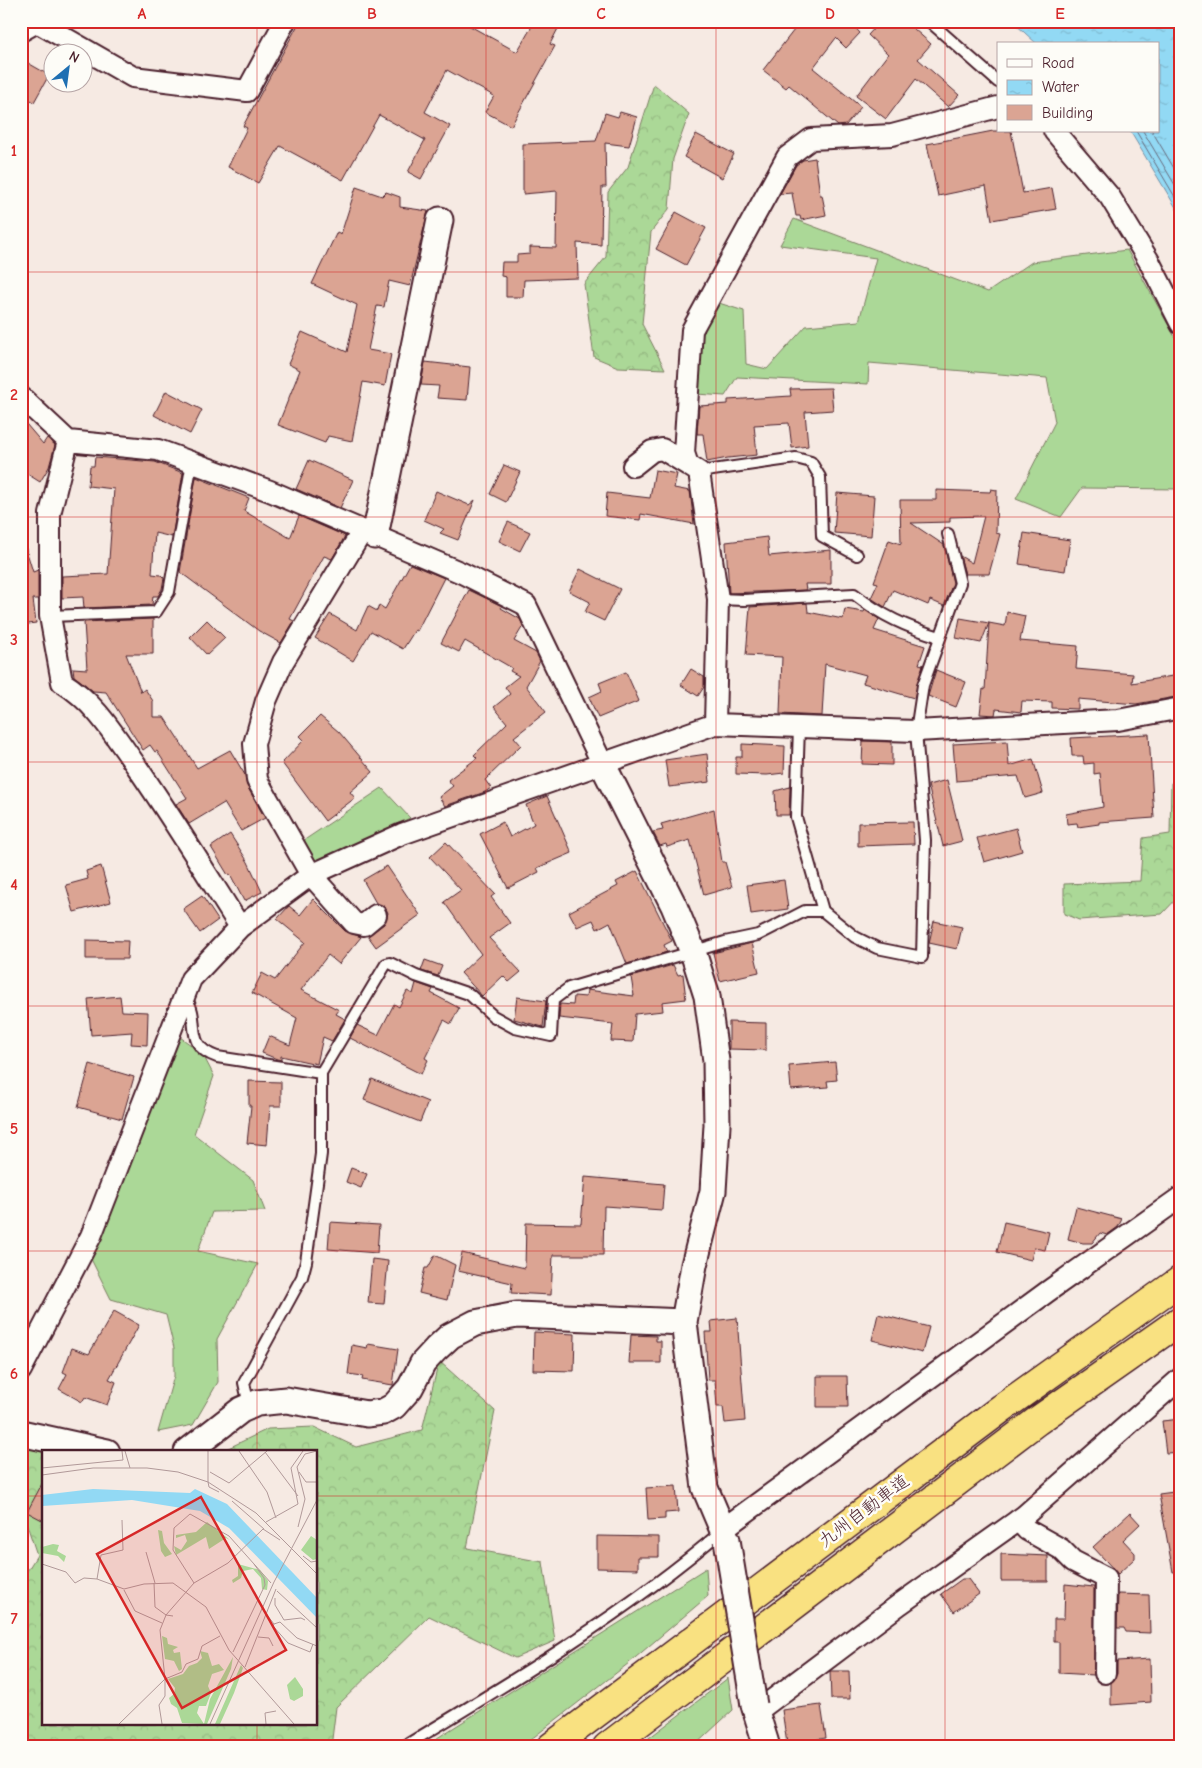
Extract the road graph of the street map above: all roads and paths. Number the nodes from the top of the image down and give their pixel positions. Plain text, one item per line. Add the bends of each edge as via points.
1 (285, 21) edge
2 (929, 21) edge
3 (21, 31) edge
4 (997, 81) edge
5 (997, 107) edge
6 (1055, 132) edge
7 (440, 220) dead end
8 (1181, 324) edge
9 (21, 397) edge
10 (68, 441) junction
11 (192, 462) junction
12 (633, 466) dead end
13 (694, 468) junction
14 (369, 533) junction
15 (948, 534) dead end
16 (858, 555) dead end
17 (718, 599) junction
18 (50, 616) junction
19 (940, 637) junction
20 (1181, 708) edge
21 (715, 724) junction
22 (799, 727) junction
23 (916, 731) junction
24 (602, 763) junction
25 (311, 875) junction
26 (823, 911) junction
27 (376, 915) dead end
28 (240, 927) junction
29 (693, 952) junction
30 (185, 997) junction
31 (321, 1073) junction
32 (1181, 1198) edge
33 (1181, 1280) edge
34 (1181, 1320) edge
35 (684, 1322) junction
36 (21, 1370) edge
37 (1181, 1378) edge
38 (249, 1405) junction
39 (21, 1433) edge
40 (98, 1450) edge
41 (190, 1450) edge
42 (1018, 1520) junction
43 (725, 1535) junction
44 (1105, 1673) dead end
45 (755, 1709) junction
46 (402, 1747) edge
47 (551, 1747) edge
48 (607, 1747) edge
49 (767, 1747) edge

1 - 3 street via 247,91 133,78 37,22
2 - 4 lane
5 - 13 street via 892,135 811,139 787,157 692,330 684,453
6 - 8 street via 1110,197 1149,261
7 - 14 street
9 - 10 street
10 - 11 street via 158,450
10 - 18 street via 50,514
11 - 14 street
11 - 18 lane via 169,592 156,612
12 - 13 street via 652,451 662,449
13 - 16 lane via 796,458 811,462 820,477 822,536
13 - 17 street
14 - 24 street via 526,605
14 - 25 street via 283,662 266,701 254,744 258,780
15 - 19 lane via 960,583
17 - 19 lane via 854,594 904,626
17 - 21 street
18 - 28 street via 62,682 97,710 161,802
19 - 23 lane via 923,685
20 - 23 street via 1118,720
21 - 22 street
21 - 24 street
22 - 23 street
22 - 26 lane via 796,816
23 - 26 lane via 925,840 922,957 877,948 855,937
24 - 25 street via 402,834
24 - 29 street via 674,906
25 - 27 street via 354,923 364,925
25 - 28 street
26 - 29 lane via 805,911 758,935
28 - 30 street via 191,979
29 - 31 lane via 569,988 553,1000 551,1036 515,1028 493,1016 469,994 386,964
29 - 35 street via 708,996 716,1061 717,1126 713,1191 694,1265
30 - 31 lane via 191,1005 194,1039 206,1053
30 - 36 street via 91,1236
31 - 38 lane via 321,1154 306,1262 302,1277 244,1383
32 - 43 street via 1039,1298
33 - 47 highway, 九州自動車道 via 1002,1408
34 - 48 highway, 九州自動車道 via 1038,1421
35 - 38 street via 518,1315 492,1319 475,1323 450,1336 423,1363 410,1388 394,1406 383,1412 367,1414 286,1400
35 - 43 street via 705,1488
37 - 42 street
38 - 41 street
39 - 40 street
42 - 44 street via 1073,1561 1106,1578
42 - 45 street
43 - 45 street, bridge
43 - 46 lane via 620,1611
45 - 49 street

